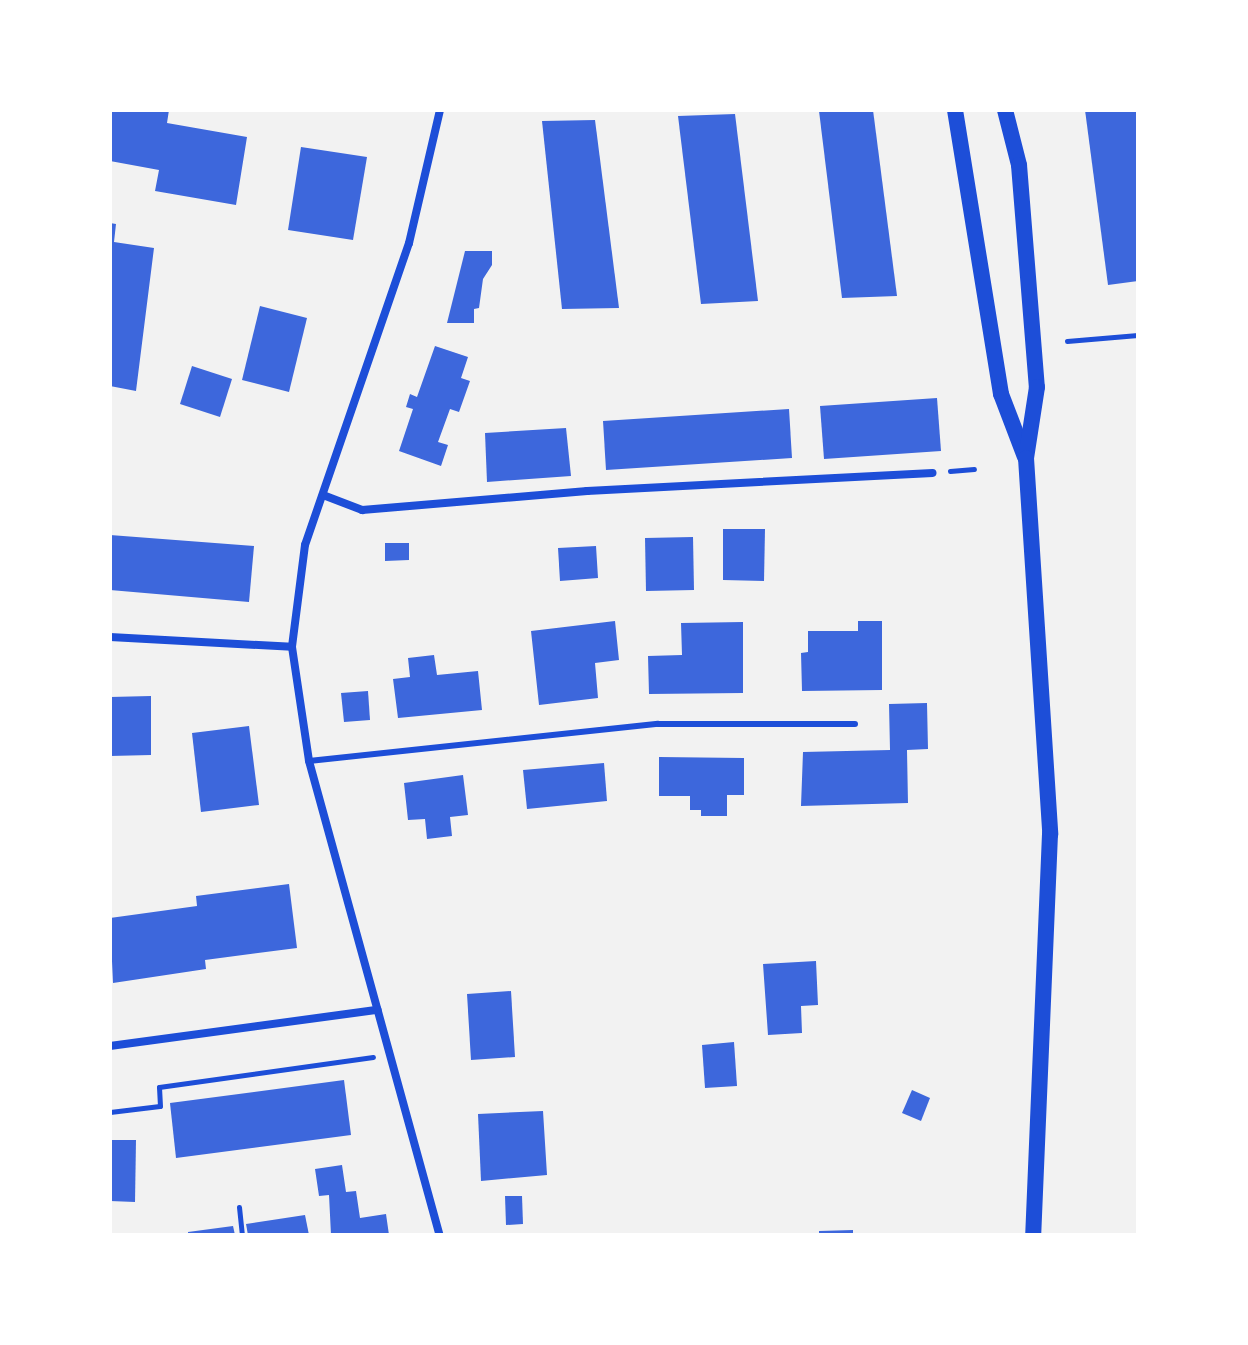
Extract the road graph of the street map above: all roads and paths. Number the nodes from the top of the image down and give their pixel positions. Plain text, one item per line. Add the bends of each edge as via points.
1 (440, 110) edge
2 (955, 110) edge
3 (1005, 110) edge
4 (1138, 335) edge
5 (1067, 341) dead end
6 (1026, 458) junction
7 (933, 473) dead end
8 (323, 495) junction
9 (110, 637) edge
10 (292, 647) junction
11 (855, 724) dead end
12 (309, 761) junction
13 (378, 1010) junction
14 (110, 1046) edge
15 (390, 1055) junction
16 (110, 1112) edge
17 (239, 1207) dead end
18 (242, 1235) edge
19 (440, 1235) edge
20 (1033, 1235) edge

1 - 8 street via 409,243
2 - 6 main road via 1001,394
3 - 6 main road via 1019,165 1037,387
4 - 5 path
6 - 20 main road via 1050,834
7 - 8 street via 362,510
8 - 10 street via 305,545
9 - 10 street
10 - 12 street
11 - 12 lane via 658,724
12 - 13 street
13 - 14 street
13 - 15 street
15 - 16 path via 159,1087 160,1106
15 - 19 street
17 - 18 path

